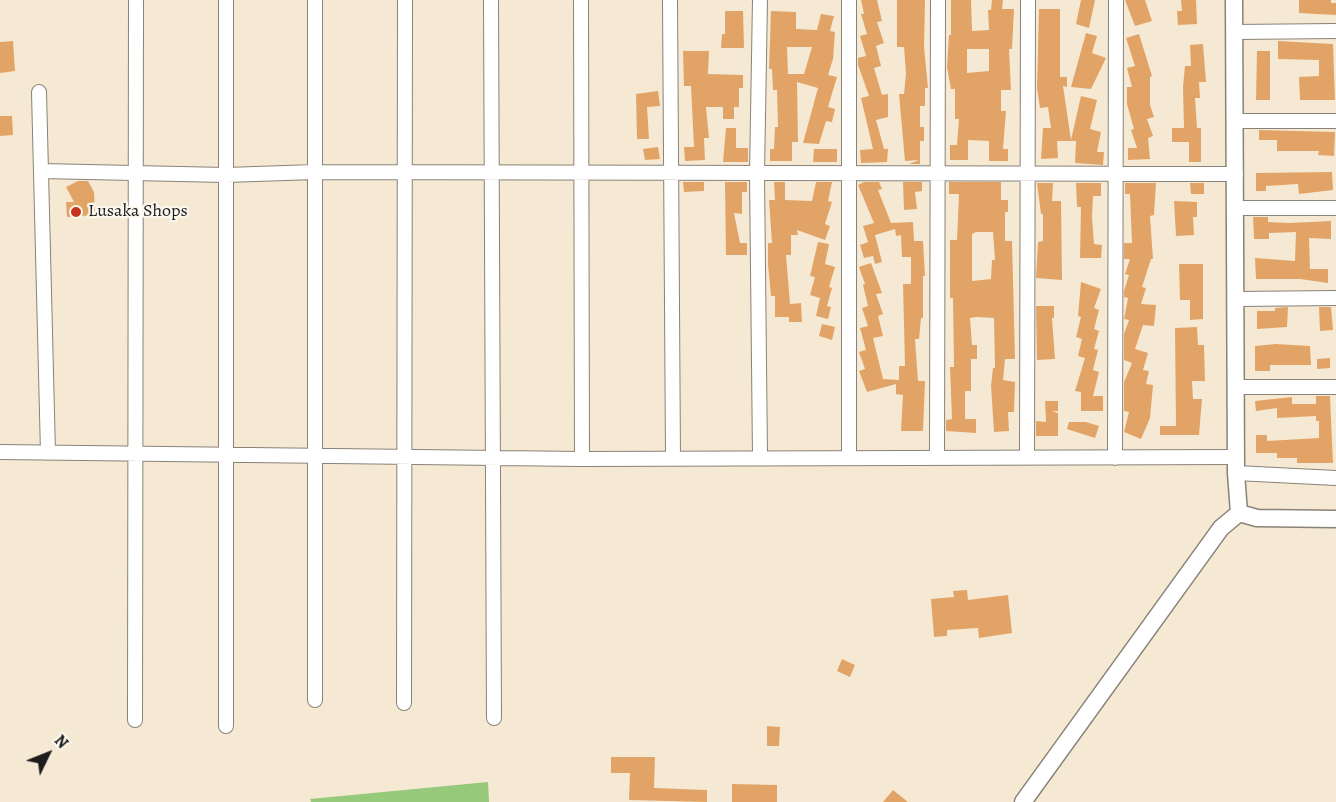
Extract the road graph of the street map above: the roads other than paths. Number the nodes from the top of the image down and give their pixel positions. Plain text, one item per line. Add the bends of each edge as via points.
1 (136, 0) edge
2 (226, 0) edge
3 (315, 0) edge
4 (405, 0) edge
5 (491, 0) edge
6 (581, 0) edge
7 (670, 0) edge
8 (760, 0) edge
9 (849, 0) edge
10 (939, 0) edge
11 (1028, 0) edge
12 (1116, 0) edge
13 (1234, 0) edge
14 (1336, 31) edge
15 (1234, 32) junction
16 (39, 92) dead end
17 (1236, 121) junction
18 (1336, 121) edge
19 (41, 171) junction
20 (135, 171) junction
21 (315, 172) junction
22 (404, 174) junction
23 (491, 174) junction
24 (580, 174) junction
25 (757, 174) junction
26 (849, 174) junction
27 (936, 174) junction
28 (1236, 174) junction
29 (226, 175) junction
30 (670, 175) junction
31 (1028, 175) junction
32 (1114, 176) junction
33 (1237, 208) junction
34 (1336, 208) edge
35 (1336, 298) edge
36 (1237, 299) junction
37 (1237, 387) junction
38 (1336, 387) edge
39 (0, 452) edge
40 (48, 453) junction
41 (135, 455) junction
42 (224, 456) junction
43 (314, 456) junction
44 (849, 456) junction
45 (403, 457) junction
46 (673, 457) junction
47 (760, 457) junction
48 (1027, 457) junction
49 (493, 458) junction
50 (937, 458) junction
51 (1115, 458) junction
52 (582, 459) junction
53 (1236, 465) junction
54 (1336, 478) edge
55 (1239, 513) junction
56 (1336, 519) edge
57 (315, 700) dead end
58 (404, 703) dead end
59 (494, 718) dead end
60 (135, 720) dead end
61 (226, 726) dead end
62 (1023, 802) edge

1 - 20 street
2 - 29 street
3 - 21 street
4 - 22 street
5 - 23 street
6 - 24 street
7 - 30 street
8 - 25 street
9 - 26 street
10 - 27 street
11 - 31 street
12 - 32 street
13 - 15 street
14 - 15 street
15 - 17 street
16 - 19 street
17 - 18 street
17 - 28 street
19 - 20 street
19 - 40 street
20 - 29 street
20 - 41 street
21 - 22 street
21 - 29 street
21 - 43 street
22 - 23 street
22 - 45 street
23 - 24 street
23 - 49 street
24 - 30 street
24 - 52 street
25 - 26 street
25 - 30 street
25 - 47 street
26 - 27 street
26 - 44 street
27 - 31 street
27 - 50 street
28 - 32 street
28 - 33 street
29 - 42 street
30 - 46 street
31 - 32 street
31 - 48 street
32 - 51 street
33 - 34 street
33 - 36 street
35 - 36 street
36 - 37 street
37 - 38 street
37 - 53 street
39 - 40 street
40 - 41 street
41 - 42 street
41 - 60 street
42 - 43 street
42 - 61 street
43 - 45 street
43 - 57 street
44 - 47 street
44 - 50 street
45 - 49 street
45 - 58 street
46 - 47 street
46 - 52 street
48 - 50 street
48 - 51 street
49 - 52 street
49 - 59 street
51 - 53 street
53 - 54 street
53 - 55 street
55 - 56 street via 1257,519
55 - 62 street via 1221,528

